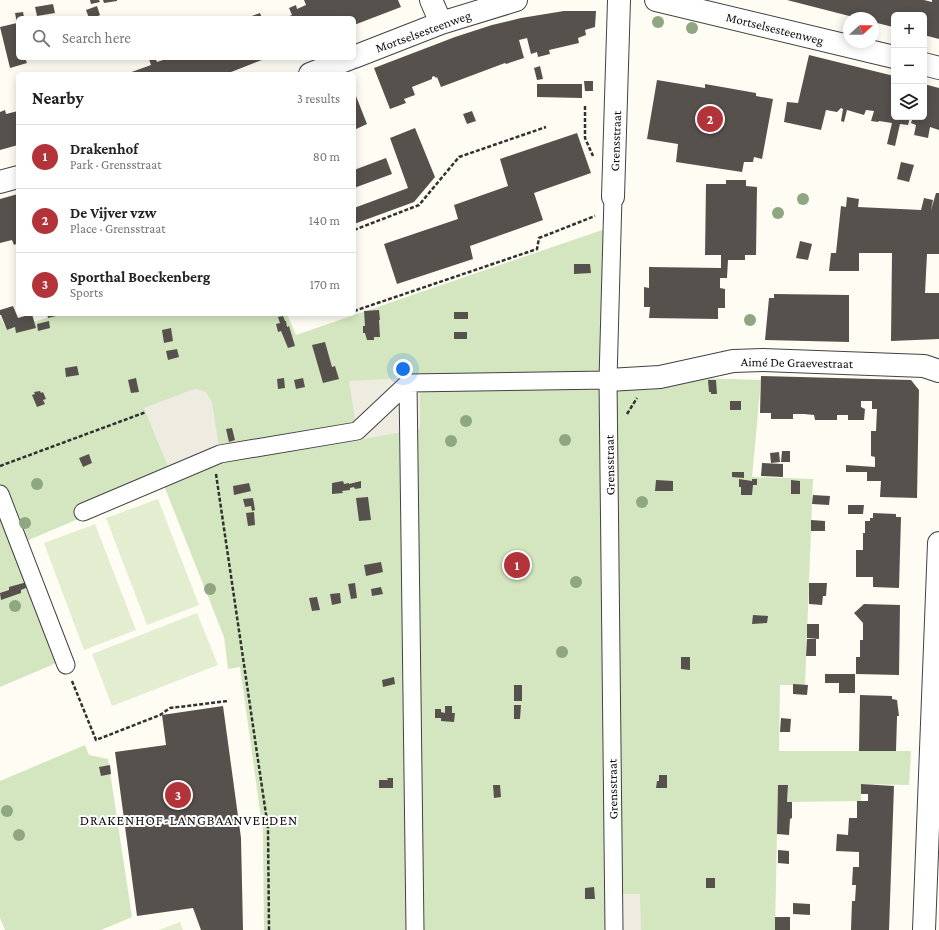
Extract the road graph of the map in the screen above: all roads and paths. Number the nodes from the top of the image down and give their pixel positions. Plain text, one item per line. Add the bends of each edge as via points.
1 (431, 0) edge
2 (516, 0) edge
3 (619, 0) edge
4 (656, 0) edge
5 (724, 8) edge
6 (441, 23) junction
7 (356, 56) edge
8 (891, 56) edge
9 (346, 60) edge
10 (927, 65) edge
11 (939, 68) edge
12 (315, 72) edge
13 (585, 106) dead end
14 (546, 127) dead end
15 (593, 158) dead end
16 (16, 178) edge
17 (0, 182) edge
18 (614, 197) joint
19 (598, 215) dead end
20 (356, 229) edge
21 (356, 310) edge
22 (939, 371) edge
23 (651, 377) junction
24 (608, 380) junction
25 (408, 383) junction
26 (146, 412) dead end
27 (625, 417) dead end
28 (214, 457) junction
29 (0, 466) edge
30 (0, 494) edge
31 (83, 512) dead end
32 (939, 543) edge
33 (66, 665) joint
34 (228, 701) dead end
35 (269, 930) edge
36 (415, 930) edge
37 (614, 930) edge
38 (924, 930) edge

1 - 6 street
2 - 6 street, Mortselsesteenweg
3 - 18 street, Grensstraat
4 - 5 street, Mortselsesteenweg
5 - 8 street, Mortselsesteenweg
6 - 7 street, Mortselsesteenweg
9 - 12 street
10 - 11 street
13 - 15 path via 585,138
14 - 20 path via 459,157 419,205
16 - 17 street
18 - 24 street, Grensstraat
19 - 21 path via 539,238 537,248
22 - 23 street, Aimé De Graevestraat via 924,366 733,360
23 - 24 street, Aimé De Graevestraat
23 - 27 path
24 - 25 street
24 - 37 street, Grensstraat
25 - 28 street via 356,432
25 - 36 street
26 - 29 path
28 - 31 street
28 - 35 path via 268,828
30 - 33 street
32 - 38 street
33 - 34 path via 96,740 160,715 170,708

